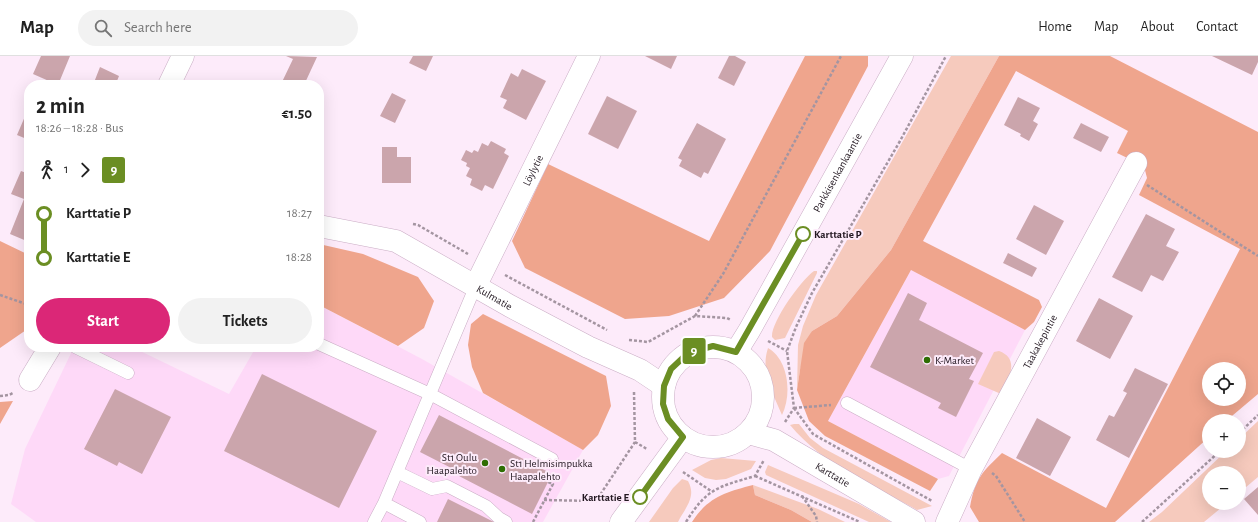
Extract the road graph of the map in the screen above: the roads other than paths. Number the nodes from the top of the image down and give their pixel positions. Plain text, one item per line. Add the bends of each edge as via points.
1 (183, 56) edge
2 (589, 56) edge
3 (902, 56) edge
4 (171, 80) edge
5 (1132, 170) road end
6 (324, 227) edge
7 (476, 285) junction
8 (324, 346) edge
9 (47, 352) edge
10 (85, 352) edge
11 (736, 352) junction
12 (128, 373) dead end
13 (30, 380) dead end
14 (664, 386) junction
15 (430, 394) junction
16 (847, 403) road end
17 (748, 433) junction
18 (683, 437) junction
19 (552, 459) dead end
20 (974, 464) junction
21 (397, 472) junction
22 (384, 502) junction
23 (950, 517) edge
24 (374, 522) edge
25 (420, 522) edge
26 (506, 522) edge
27 (621, 522) edge
28 (914, 522) edge

1 - 4 street
2 - 7 street, Löylytie
3 - 11 street, Parkkisenkankaantie
5 - 20 street, Taakakepintie
6 - 7 street, Kulmatie via 396,241
7 - 14 street, Kulmatie via 588,347 640,370
7 - 15 lane
8 - 15 lane
9 - 13 street
10 - 12 lane
11 - 14 street via 713,346 688,353 671,369
11 - 17 street via 748,360 759,375 764,398 759,419
14 - 18 street via 663,404 668,419
15 - 19 lane
15 - 21 lane
16 - 20 lane
17 - 18 street via 730,445 710,447 697,445
17 - 28 street, Karttatie via 774,440
18 - 27 street
20 - 23 street, Taakakepintie
21 - 22 lane
21 - 26 lane via 432,489 446,486 486,506
22 - 24 lane
22 - 25 lane

